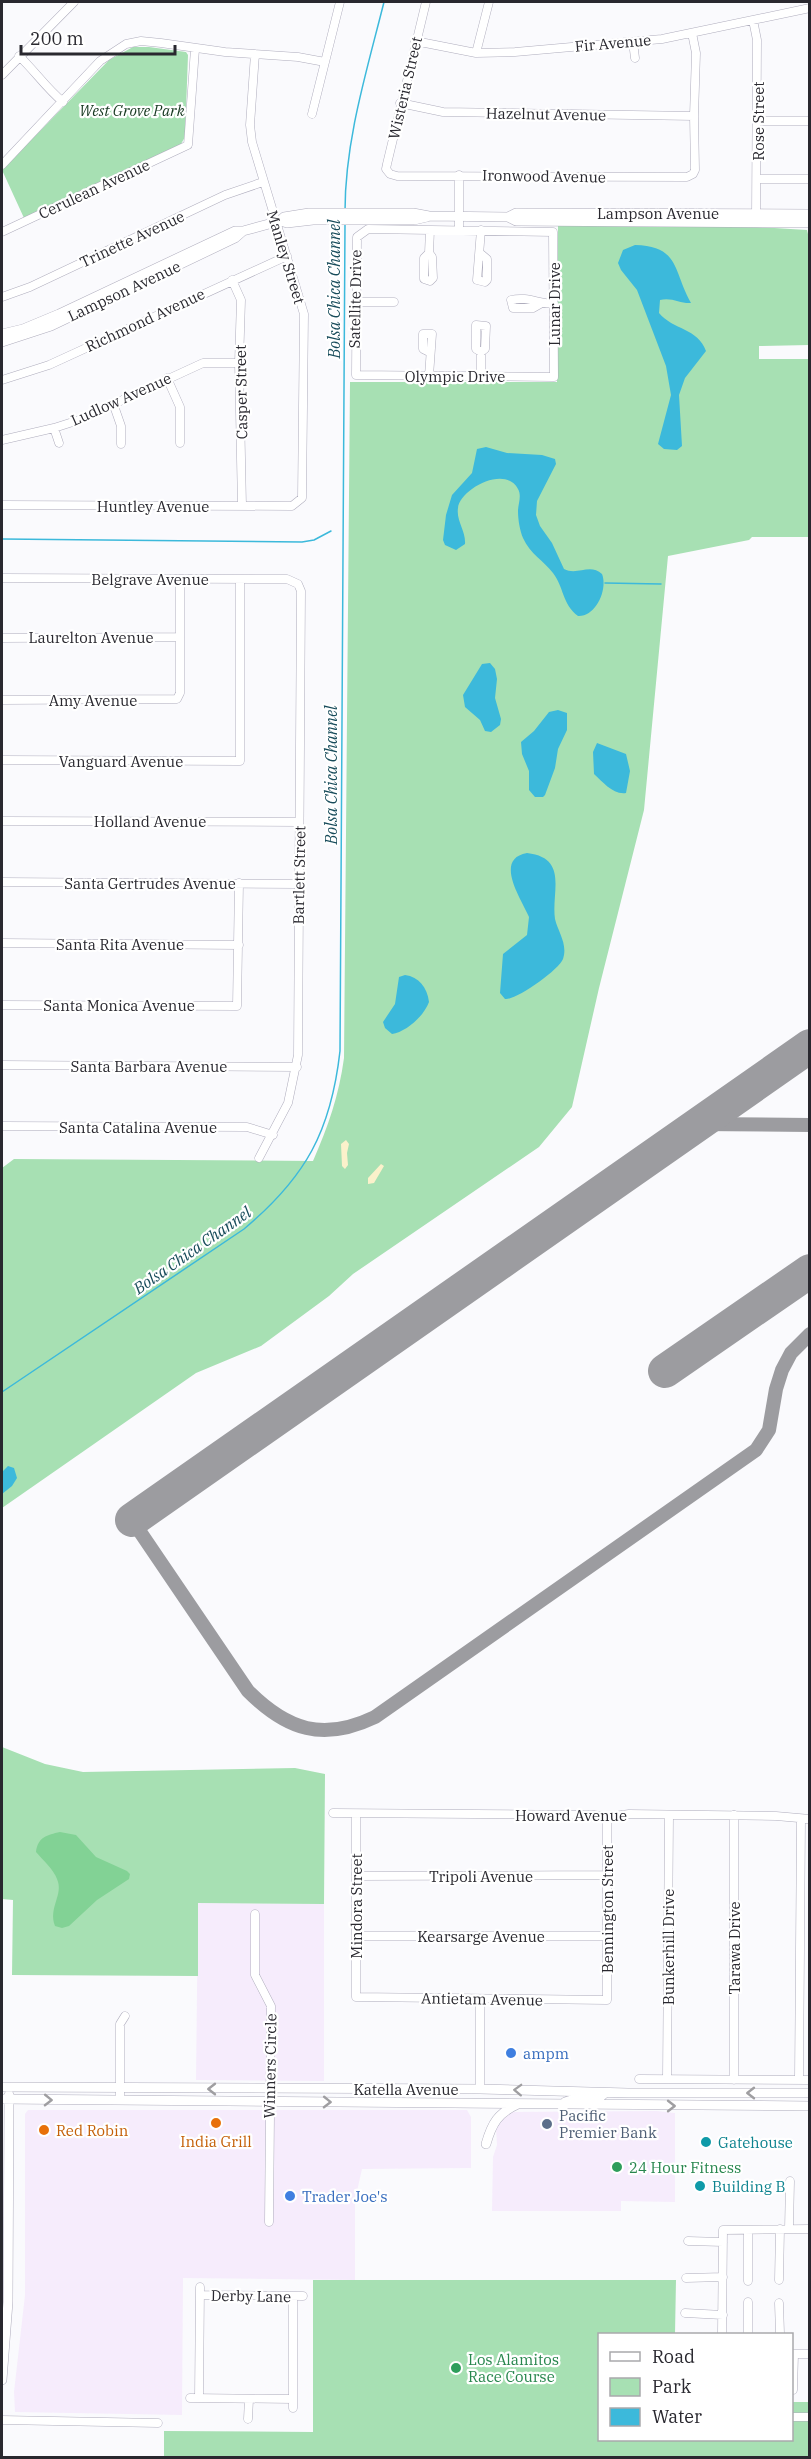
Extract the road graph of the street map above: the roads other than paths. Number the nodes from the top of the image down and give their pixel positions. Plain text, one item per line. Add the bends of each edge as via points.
1 (74, 2) edge
2 (340, 2) edge
3 (426, 2) edge
4 (489, 2) edge
5 (810, 8) edge
6 (753, 20) junction
7 (692, 33) junction
8 (415, 41) junction
9 (633, 42) junction
10 (195, 49) junction
11 (255, 54) junction
12 (476, 54) junction
13 (19, 56) junction
14 (635, 58) dead end
15 (325, 62) junction
16 (2, 75) edge
17 (63, 102) junction
18 (400, 103) junction
19 (312, 114) dead end
20 (694, 116) junction
21 (758, 121) junction
22 (810, 121) edge
23 (2, 165) edge
24 (390, 174) joint
25 (459, 175) junction
26 (758, 179) junction
27 (810, 179) edge
28 (263, 182) junction
29 (810, 214) edge
30 (459, 217) junction
31 (757, 218) junction
32 (278, 222) junction
33 (810, 223) edge
34 (430, 230) junction
35 (459, 230) junction
36 (481, 230) junction
37 (243, 231) junction
38 (2, 232) edge
39 (429, 254) dead end
40 (481, 254) dead end
41 (287, 256) junction
42 (232, 280) junction
43 (2, 297) edge
44 (355, 302) junction
45 (394, 302) dead end
46 (540, 304) dead end
47 (554, 304) junction
48 (2, 334) edge
49 (2, 342) edge
50 (429, 352) dead end
51 (481, 352) dead end
52 (239, 363) junction
53 (356, 375) joint
54 (429, 376) junction
55 (481, 376) junction
56 (554, 376) joint
57 (166, 378) junction
58 (2, 380) edge
59 (113, 404) junction
60 (54, 429) junction
61 (2, 440) edge
62 (180, 442) dead end
63 (59, 443) dead end
64 (121, 444) dead end
65 (302, 498) joint
66 (2, 505) edge
67 (242, 506) junction
68 (2, 578) edge
69 (180, 579) junction
70 (240, 579) junction
71 (298, 584) joint
72 (180, 637) junction
73 (2, 638) edge
74 (2, 700) edge
75 (2, 760) edge
76 (2, 821) edge
77 (299, 822) junction
78 (2, 882) edge
79 (239, 883) junction
80 (298, 884) junction
81 (2, 943) edge
82 (239, 945) junction
83 (2, 1005) edge
84 (2, 1065) edge
85 (297, 1067) junction
86 (2, 1126) edge
87 (273, 1135) junction
88 (259, 1158) dead end
89 (333, 1813) dead end
90 (356, 1814) junction
91 (669, 1815) junction
92 (734, 1815) junction
93 (608, 1817) junction
94 (805, 1819) edge
95 (606, 1875) junction
96 (356, 1876) junction
97 (255, 1914) dead end
98 (356, 1936) junction
99 (606, 1936) junction
100 (356, 1997) joint
101 (480, 1999) junction
102 (608, 2000) joint
103 (125, 2016) dead end
104 (639, 2079) dead end
105 (667, 2079) junction
106 (734, 2080) junction
107 (799, 2080) junction
108 (810, 2080) edge
109 (5, 2087) edge
110 (120, 2088) junction
111 (270, 2089) junction
112 (480, 2089) junction
113 (606, 2092) junction
114 (810, 2094) edge
115 (5, 2099) edge
116 (120, 2100) junction
117 (268, 2101) junction
118 (522, 2103) junction
119 (560, 2104) junction
120 (810, 2106) edge
121 (486, 2144) dead end
122 (790, 2181) dead end
123 (269, 2222) dead end
124 (785, 2229) junction
125 (810, 2229) edge
126 (748, 2230) junction
127 (688, 2241) dead end
128 (723, 2242) junction
129 (723, 2277) junction
130 (686, 2278) dead end
131 (779, 2280) dead end
132 (748, 2282) dead end
133 (293, 2296) junction
134 (303, 2296) dead end
135 (748, 2302) dead end
136 (780, 2303) dead end
137 (685, 2313) dead end
138 (723, 2315) junction
139 (723, 2333) edge
140 (748, 2333) edge
141 (780, 2333) edge
142 (793, 2354) edge
143 (810, 2354) edge
144 (2, 2380) edge
145 (794, 2390) dead end
146 (249, 2399) junction
147 (293, 2399) junction
148 (293, 2408) dead end
149 (793, 2417) edge
150 (810, 2417) edge
151 (248, 2419) dead end
152 (2, 2420) edge
153 (158, 2423) dead end

1 - 13 street
2 - 15 street
3 - 8 street, Wisteria Street
4 - 12 street
5 - 6 street, Fir Avenue
6 - 7 street, Fir Avenue
6 - 21 street, Rose Street via 757,40
7 - 9 street, Fir Avenue
7 - 20 street via 696,53
8 - 12 street, Fir Avenue
8 - 18 street, Wisteria Street
9 - 12 street, Fir Avenue
9 - 14 street
10 - 11 street
10 - 17 street via 141,41 126,44 100,61
10 - 38 street, Cerulean Avenue via 186,147
11 - 15 street
11 - 28 street, Manley Street via 250,125
13 - 16 street
13 - 17 street
15 - 19 street
17 - 23 street
18 - 20 street, Hazelnut Avenue via 443,112
18 - 24 street, Wisteria Street via 386,169
20 - 25 street, Ironwood Avenue via 695,170 687,177
21 - 22 street
21 - 26 street, Rose Street
24 - 25 street, Ironwood Avenue
25 - 30 street
26 - 27 street
26 - 31 street, Rose Street
28 - 32 street, Manley Street
28 - 43 street, Trinette Avenue via 225,195 30,288
29 - 31 main road, Lampson Avenue
30 - 31 main road, Lampson Avenue via 508,217 516,213
30 - 32 main road, Lampson Avenue via 413,213 297,214
30 - 35 street
31 - 33 main road, Lampson Avenue
32 - 37 main road, Lampson Avenue
32 - 41 street, Manley Street
34 - 35 street
34 - 39 street
34 - 44 street, Satellite Drive via 368,229 357,237
35 - 36 street
36 - 40 street
36 - 47 street, Lunar Drive via 553,232
37 - 48 main road, Lampson Avenue via 235,231 38,323
37 - 49 main road, Lampson Avenue via 51,326
41 - 42 street, Richmond Avenue
41 - 65 street, Manley Street via 304,314
42 - 52 street, Casper Street via 241,300
42 - 58 street, Richmond Avenue via 49,365
44 - 45 street
44 - 53 street, Satellite Drive
46 - 47 street
47 - 56 street, Lunar Drive
50 - 54 street
51 - 55 street
52 - 57 street, Ludlow Avenue via 204,363
52 - 67 street, Casper Street
53 - 54 street, Olympic Drive
54 - 55 street, Olympic Drive
55 - 56 street, Olympic Drive
57 - 59 street, Ludlow Avenue
57 - 62 street via 180,407
59 - 60 street, Ludlow Avenue
59 - 64 street via 121,426
60 - 61 street, Ludlow Avenue
60 - 63 street
65 - 67 street, Huntley Avenue via 292,506
66 - 67 street, Huntley Avenue
68 - 69 street, Belgrave Avenue
69 - 70 street, Belgrave Avenue
69 - 72 street
70 - 71 street, Belgrave Avenue via 287,579
70 - 75 street, Vanguard Avenue via 240,761
71 - 77 street, Bartlett Street
72 - 73 street, Laurelton Avenue
72 - 74 street, Amy Avenue via 177,699
76 - 77 street, Holland Avenue
77 - 80 street, Bartlett Street
78 - 79 street, Santa Gertrudes Avenue
79 - 80 street, Santa Gertrudes Avenue
79 - 82 street
80 - 85 street, Bartlett Street
81 - 82 street, Santa Rita Avenue
82 - 83 street, Santa Monica Avenue via 237,1006
84 - 85 street, Santa Barbara Avenue
85 - 87 street, Bartlett Street via 288,1103
86 - 87 street, Santa Catalina Avenue via 247,1127
87 - 88 street, Bartlett Street
89 - 90 street, Howard Avenue
90 - 93 street, Howard Avenue
90 - 96 street, Mindora Street
91 - 92 street, Howard Avenue
91 - 93 street, Howard Avenue
91 - 105 street, Bunkerhill Drive
92 - 94 street, Howard Avenue
92 - 106 street, Tarawa Drive
93 - 95 street, Bennington Street
94 - 107 street
95 - 96 street, Tripoli Avenue
95 - 99 street, Bennington Street
96 - 98 street, Mindora Street
97 - 111 street, Winners Circle via 255,1975 271,2006
98 - 99 street, Kearsarge Avenue
98 - 100 street, Mindora Street
99 - 102 street, Bennington Street
100 - 101 street, Antietam Avenue
101 - 102 street, Antietam Avenue
101 - 112 street
103 - 110 street via 120,2024
104 - 105 street
105 - 106 street
106 - 107 street
107 - 108 street
109 - 110 main road, Katella Avenue
109 - 115 main road
111 -> 110 main road, Katella Avenue
110 - 116 street
111 - 112 main road, Katella Avenue
111 - 117 street, Winners Circle
113 -> 112 main road, Katella Avenue
114 -> 113 main road, Katella Avenue
113 - 119 main road via 598,2098 578,2098
115 -> 116 main road, Katella Avenue
115 - 144 main road via 8,2302
116 - 117 main road, Katella Avenue
117 -> 118 main road, Katella Avenue
117 - 123 street, Winners Circle
118 - 119 main road, Katella Avenue
118 - 121 main road via 496,2118
119 -> 120 main road, Katella Avenue
122 - 124 street
124 - 125 street
124 - 126 street
124 - 131 street
126 - 128 street via 723,2230
126 - 132 street
127 - 128 street
128 - 129 street
129 - 130 street
129 - 138 street
133 - 134 street, Derby Lane
133 - 146 street, Derby Lane via 200,2291 195,2398
133 - 147 street
135 - 140 street
136 - 141 street
137 - 138 street
138 - 139 street
142 - 143 street
142 - 145 street
146 - 147 street
146 - 151 street
147 - 148 street
149 - 150 street
152 - 153 street

